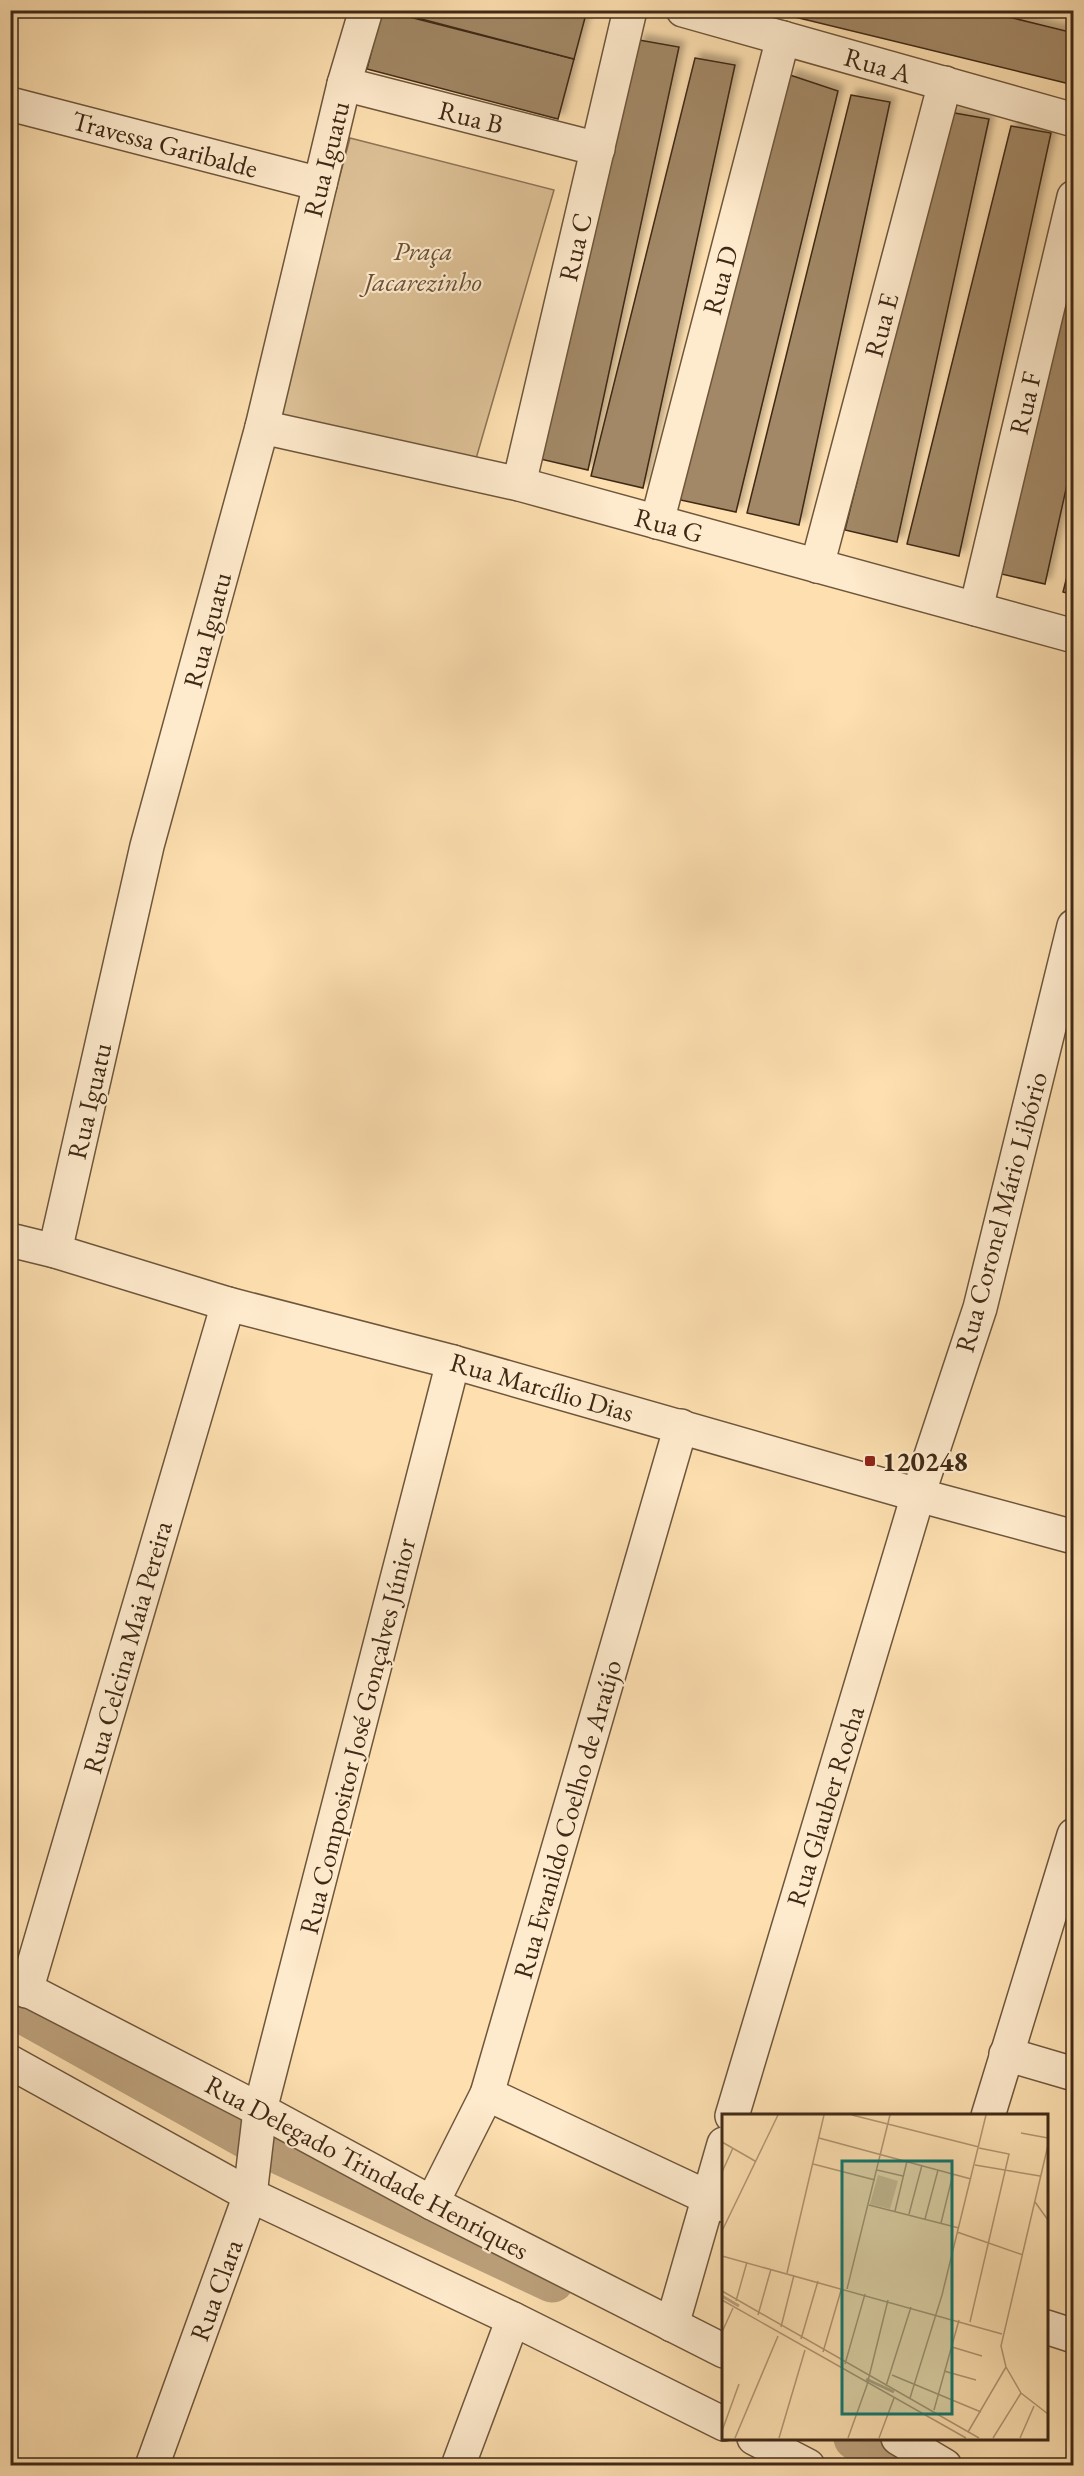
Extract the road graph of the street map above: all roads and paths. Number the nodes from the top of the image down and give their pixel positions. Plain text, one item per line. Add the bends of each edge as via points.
1 (366, 10) edge
2 (630, 10) edge
3 (683, 10) edge
4 (783, 38) junction
5 (945, 83) junction
6 (344, 84) junction
7 (10, 104) edge
8 (1074, 120) edge
9 (598, 149) junction
10 (320, 184) junction
11 (1074, 197) edge
12 (262, 427) junction
13 (519, 484) junction
14 (657, 522) junction
15 (817, 566) junction
16 (975, 609) junction
17 (1074, 636) edge
18 (1074, 926) edge
19 (10, 1240) edge
20 (54, 1251) junction
21 (228, 1304) junction
22 (453, 1362) junction
23 (681, 1426) junction
24 (918, 1495) junction
25 (1074, 1537) edge
26 (1074, 1835) edge
27 (18, 1986) edge
28 (1006, 2054) junction
29 (10, 2062) edge
30 (1074, 2074) edge
31 (487, 2094) junction
32 (733, 2114) edge
33 (989, 2114) edge
34 (259, 2120) junction
35 (722, 2158) edge
36 (252, 2181) junction
37 (716, 2202) edge
38 (432, 2203) junction
39 (513, 2319) junction
40 (672, 2325) junction
41 (1048, 2327) edge
42 (1074, 2336) edge
43 (722, 2350) edge
44 (722, 2423) edge
45 (756, 2440) edge
46 (902, 2440) edge
47 (152, 2466) edge
48 (458, 2466) edge
49 (808, 2466) edge
50 (945, 2466) edge

1 - 6 street, Rua Iguatu
2 - 9 street, Rua C
3 - 4 street, Rua A
4 - 5 street, Rua A
4 - 14 street, Rua D
5 - 8 street, Rua A
5 - 15 street, Rua E
6 - 9 street, Rua B
6 - 10 street, Rua Iguatu
7 - 10 street, Travessa Garibalde
9 - 13 street, Rua C
10 - 12 street, Rua Iguatu
11 - 16 street, Rua F
12 - 13 street, Rua G
12 - 20 street, Rua Iguatu via 147,846
13 - 14 street, Rua G
14 - 15 street, Rua G
15 - 16 street, Rua G
16 - 17 street, Rua G
18 - 24 street, Rua Coronel Mário Libório via 980,1308
19 - 20 street, Rua Marcílio Dias
20 - 21 street, Rua Marcílio Dias
21 - 22 street, Rua Marcílio Dias
21 - 27 street, Rua Celcina Maia Pereira
22 - 23 street, Rua Marcílio Dias
22 - 34 street, Rua Compositor José Gonçalves Júnior
23 - 24 street, Rua Marcílio Dias
23 - 31 street, Rua Evanildo Coelho de Araújo
24 - 25 street, Rua Marcílio Dias
24 - 32 street, Rua Glauber Rocha
26 - 28 street
27 - 34 street, Rua Delegado Trindade Henriques
28 - 30 street
28 - 33 street
29 - 36 street
31 - 37 street
31 - 38 street, Rua Evanildo Coelho de Araújo
34 - 36 street, Rua Clara
34 - 38 street, Rua Delegado Trindade Henriques
35 - 37 street
36 - 39 street
36 - 47 street, Rua Clara
37 - 40 street
38 - 40 street, Rua Delegado Trindade Henriques
39 - 44 street
39 - 48 street
40 - 43 street, Rua Delegado Trindade Henriques
41 - 42 street
45 - 49 street
46 - 50 street

